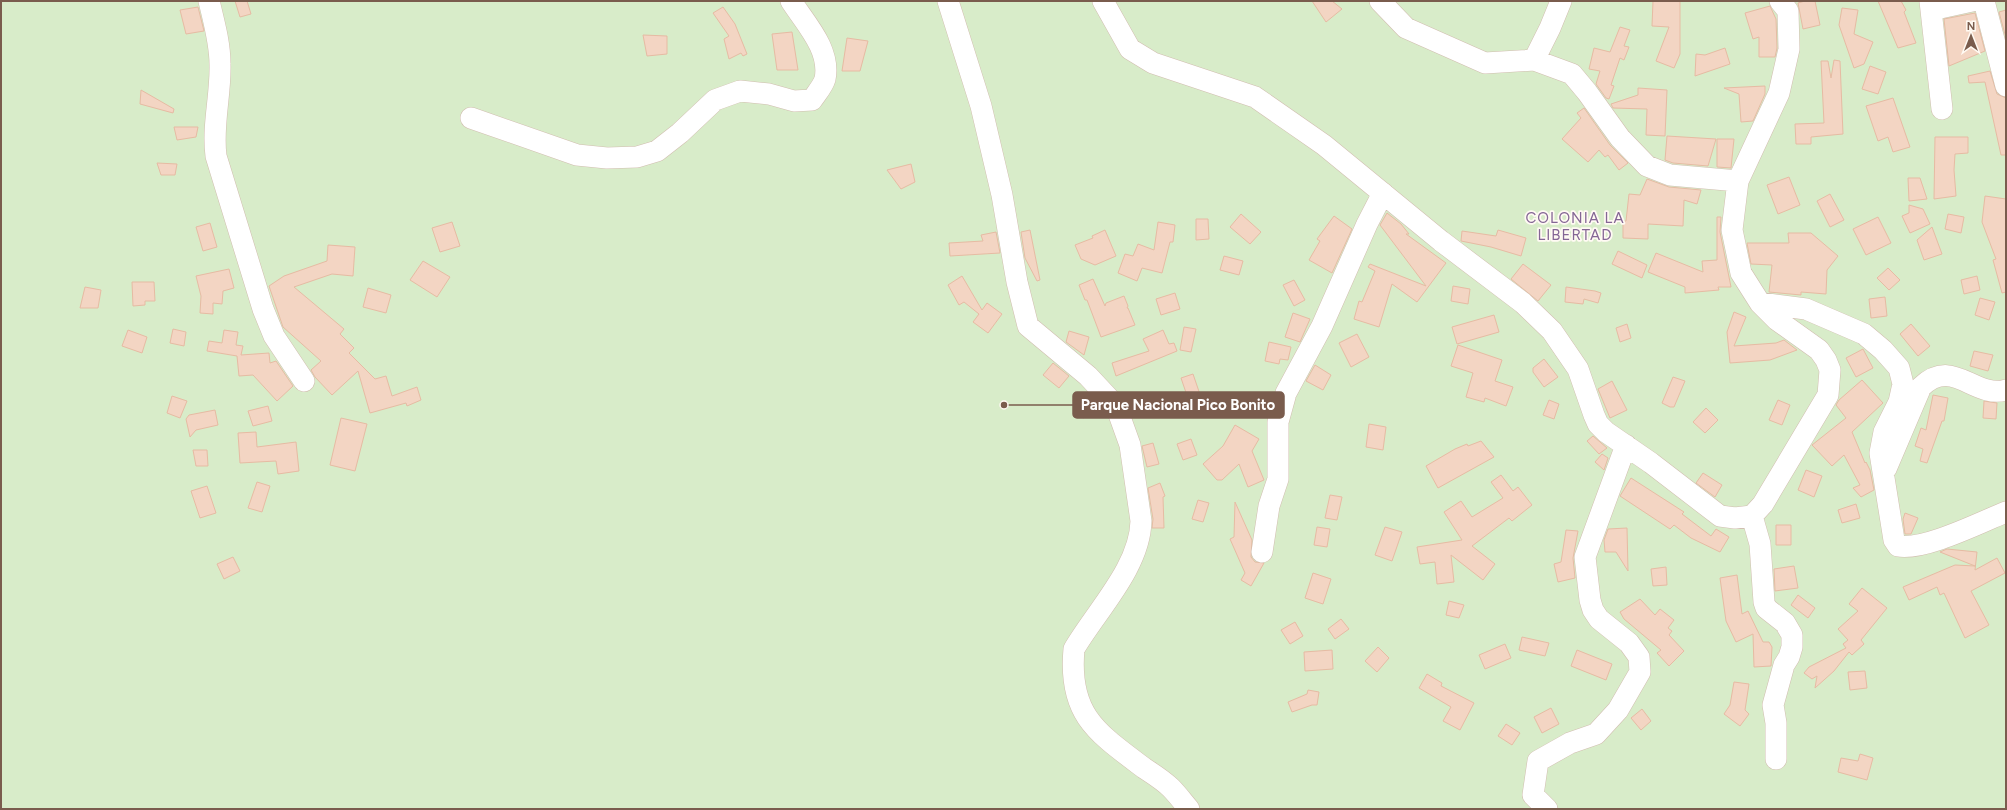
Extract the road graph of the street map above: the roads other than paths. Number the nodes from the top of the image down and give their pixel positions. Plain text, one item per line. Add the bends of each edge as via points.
1 (209, 1) edge
2 (790, 1) edge
3 (948, 1) edge
4 (1103, 1) edge
5 (1380, 1) edge
6 (1560, 1) edge
7 (1780, 1) edge
8 (1972, 1) edge
9 (1984, 1) edge
10 (1930, 6) edge
11 (1534, 60) junction
12 (2006, 86) edge
13 (1942, 109) dead end
14 (471, 118) dead end
15 (1738, 181) junction
16 (1383, 193) junction
17 (1760, 303) junction
18 (304, 381) dead end
19 (2006, 390) edge
20 (1626, 445) junction
21 (1884, 475) junction
22 (2006, 512) edge
23 (1752, 516) junction
24 (1262, 552) dead end
25 (1776, 760) dead end
26 (1189, 809) edge
27 (1547, 809) edge

1 - 18 street via 219,46 220,66 214,137 216,156 263,309 274,336
2 - 14 street via 818,41 826,59 825,80 812,100 794,101 769,94 740,91 715,100 657,151 637,157 607,158 578,155
3 - 26 street via 980,106 1002,195 1017,282 1028,326 1088,376 1116,406 1130,445 1140,533 1127,569 1074,649 1076,698 1086,718 1103,736 1171,788
4 - 16 street via 1130,49 1153,63 1255,97 1324,145
5 - 11 street via 1406,28 1485,63
6 - 11 street
7 - 15 street via 1788,11 1789,49 1779,93
8 - 10 street
9 - 12 street
10 - 13 street
11 - 15 street via 1572,74 1620,138 1648,166 1670,175
15 - 17 street via 1732,230 1741,273
16 - 20 street via 1523,303 1552,331 1578,369 1598,424
16 - 24 street via 1366,224 1322,326 1286,393 1278,422 1278,479 1269,506
17 - 21 street via 1806,309 1864,334 1899,368 1902,390 1884,432 1880,452
17 - 23 street via 1777,320 1819,350 1830,370 1830,382 1828,395 1763,504
19 - 21 street via 1991,390 1956,377 1942,375 1930,378 1921,387
20 - 23 street via 1720,516
20 - 27 street via 1585,557 1593,610 1599,619 1632,646 1639,657 1640,672 1618,710 1596,734 1570,743 1538,761 1533,795
21 - 22 street via 1894,540 1898,546 1906,547 1950,535
23 - 25 street via 1760,544 1766,608 1785,623 1792,635 1790,657 1784,665 1773,705 1777,729

